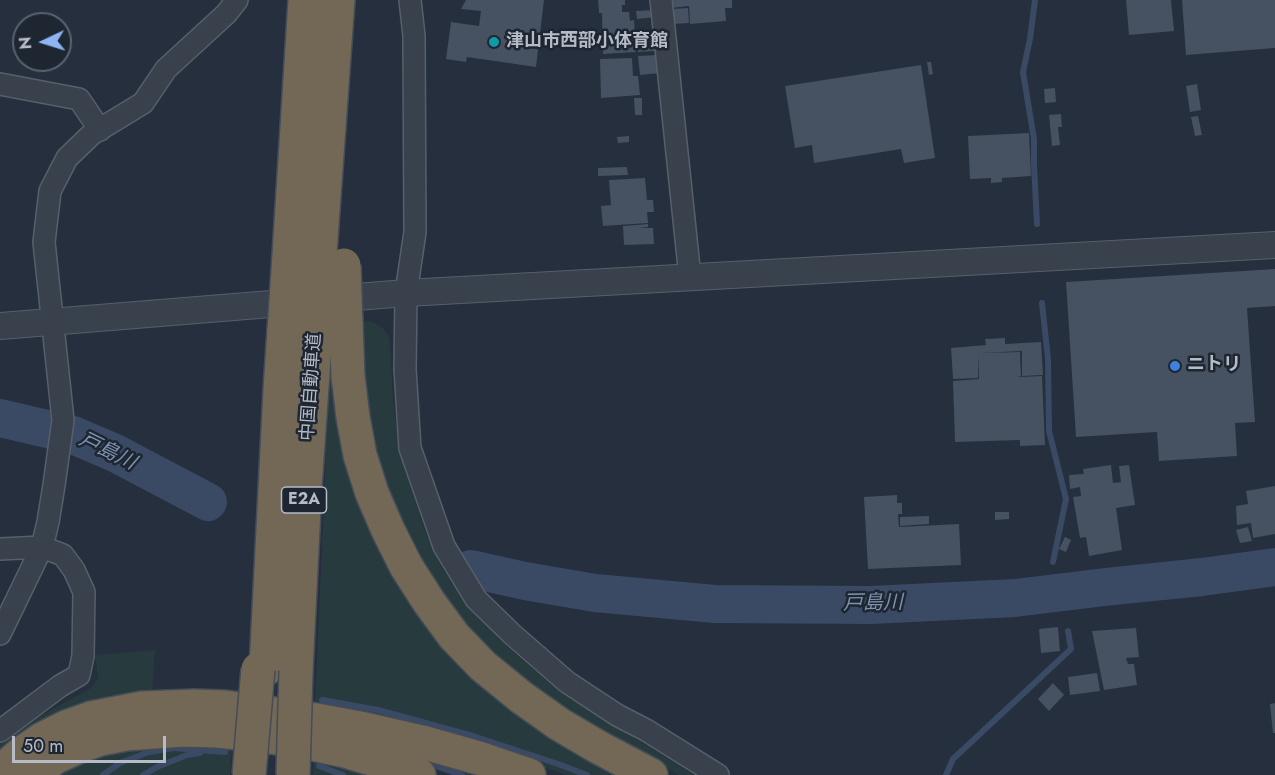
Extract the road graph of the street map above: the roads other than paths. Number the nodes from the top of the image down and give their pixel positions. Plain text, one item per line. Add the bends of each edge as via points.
1 (237, 0) edge
2 (305, 0) edge
3 (338, 0) edge
4 (347, 0) edge
5 (410, 0) edge
6 (661, 0) edge
7 (0, 84) edge
8 (100, 130) junction
9 (1275, 245) edge
10 (317, 268) junction
11 (690, 277) junction
12 (406, 293) junction
13 (52, 321) junction
14 (0, 326) edge
15 (315, 327) junction
16 (42, 548) junction
17 (0, 549) edge
18 (0, 634) edge
19 (273, 670) junction
20 (0, 731) edge
21 (0, 772) edge
22 (31, 775) edge
23 (249, 775) edge
24 (263, 775) edge
25 (293, 775) edge
26 (419, 775) edge
27 (529, 775) edge
28 (651, 775) edge
29 (718, 775) edge

1 - 8 street via 166,69 143,103
2 - 10 highway, 中国自動車道 / E2A
3 - 10 highway, 中国自動車道 / E2A
4 - 10 highway via 344,109
5 - 12 street via 414,36 415,232
6 - 11 street
7 - 8 street via 79,99
8 - 13 street via 67,158 50,191 44,242
9 - 11 street
10 - 15 highway, bridge
10 - 15 highway, 中国自動車道 / E2A, bridge
11 - 12 street
12 - 13 street
12 - 29 street via 405,369 411,448 444,546 476,599 567,681
13 - 14 street
13 - 16 street via 63,420
15 - 19 highway, 中国自動車道 / E2A via 305,488
15 - 19 highway, 中国自動車道 / E2A via 280,390
15 - 28 highway via 348,376 360,455 388,530 406,566 454,636 521,698 597,747
16 - 17 street
16 - 18 street
16 - 20 street via 63,555 84,592 79,675
19 - 23 highway, bridge
19 - 24 highway, 中国自動車道 / E2A
19 - 25 highway, 中国自動車道 / E2A, bridge
21 - 27 highway via 42,739 91,718 142,708 194,706 270,713 365,729
22 - 26 highway via 56,757 101,739 126,734 217,730 308,743

